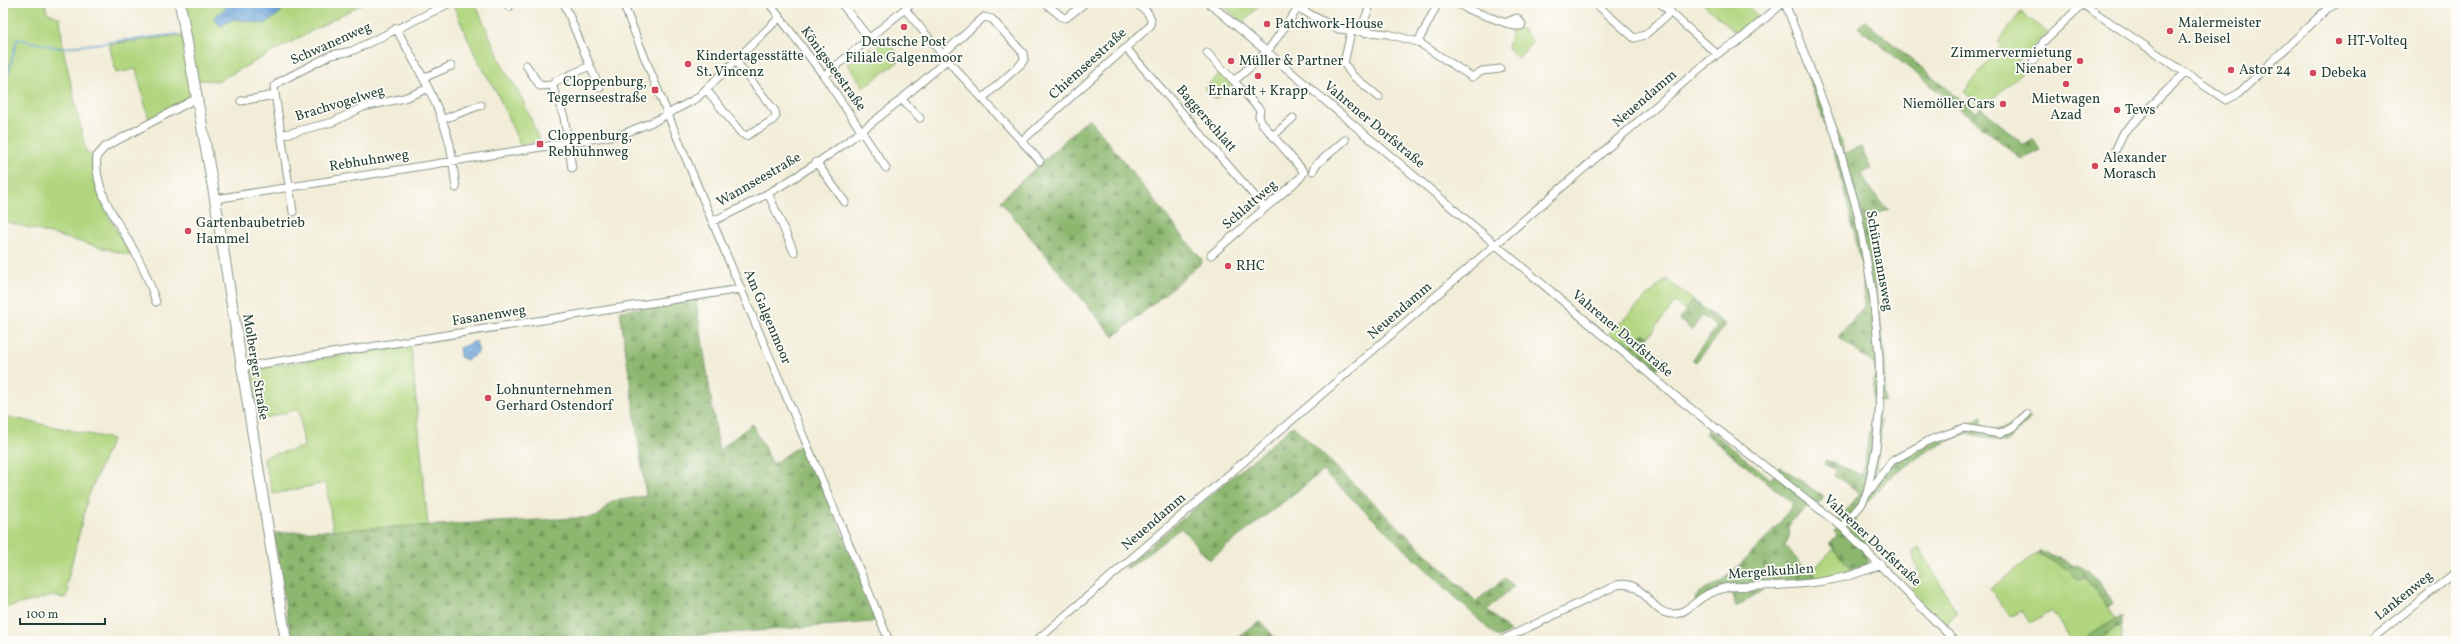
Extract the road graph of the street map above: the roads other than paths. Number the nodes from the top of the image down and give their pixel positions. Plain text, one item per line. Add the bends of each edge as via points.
1 (180, 3) edge
2 (450, 3) edge
3 (564, 3) edge
4 (622, 3) edge
5 (769, 3) edge
6 (841, 3) edge
7 (912, 3) edge
8 (1045, 3) edge
9 (1085, 3) edge
10 (1136, 3) edge
11 (1209, 3) edge
12 (1438, 3) edge
13 (1458, 3) edge
14 (1595, 3) edge
15 (1660, 3) edge
16 (1784, 3) edge
17 (2082, 3) edge
18 (2338, 3) edge
19 (1373, 4) edge
20 (1300, 6) edge
21 (905, 10) junction
22 (1671, 12) junction
23 (779, 18) junction
24 (1507, 22) dead end
25 (396, 28) junction
26 (1352, 32) junction
27 (1365, 33) junction
28 (869, 38) junction
29 (1418, 42) junction
30 (1126, 48) junction
31 (1267, 52) junction
32 (1207, 53) dead end
33 (1717, 54) junction
34 (946, 56) junction
35 (735, 60) junction
36 (2033, 61) dead end
37 (526, 65) dead end
38 (451, 66) dead end
39 (590, 66) junction
40 (1500, 69) dead end
41 (2186, 73) junction
42 (824, 76) junction
43 (423, 78) junction
44 (1234, 81) junction
45 (552, 85) junction
46 (600, 88) dead end
47 (427, 89) junction
48 (706, 89) junction
49 (275, 95) junction
50 (1379, 96) dead end
51 (197, 98) junction
52 (983, 98) junction
53 (902, 100) junction
54 (241, 101) dead end
55 (481, 105) dead end
56 (667, 114) junction
57 (920, 118) dead end
58 (1294, 118) dead end
59 (441, 120) junction
60 (862, 130) junction
61 (282, 135) junction
62 (1273, 136) junction
63 (1345, 140) dead end
64 (1022, 141) junction
65 (568, 142) junction
66 (2116, 149) dead end
67 (453, 161) junction
68 (1040, 161) dead end
69 (816, 162) junction
70 (572, 168) dead end
71 (886, 168) dead end
72 (1313, 171) dead end
73 (289, 187) junction
74 (456, 188) dead end
75 (768, 193) junction
76 (215, 199) junction
77 (845, 202) dead end
78 (1266, 208) junction
79 (293, 212) dead end
80 (713, 220) junction
81 (1496, 245) junction
82 (794, 252) dead end
83 (1211, 255) dead end
84 (741, 289) junction
85 (156, 302) dead end
86 (242, 367) junction
87 (2026, 414) dead end
88 (1868, 493) junction
89 (1842, 527) junction
90 (1881, 564) junction
91 (2456, 572) edge
92 (286, 641) edge
93 (889, 641) edge
94 (1036, 641) edge
95 (1500, 641) edge
96 (1955, 641) edge
97 (2369, 641) edge

1 - 51 main road, Molberger Straße
2 - 25 street, Schwanenweg
3 - 39 street
4 - 56 street, Am Galgenmoor
5 - 23 street, Königsseestraße
6 - 28 street
7 - 21 street
8 - 9 street via 1062,18 1066,18
10 - 30 street, Chiemseestraße via 1147,12 1151,20 1150,26
11 - 31 street, Vahrener Dorfstraße
12 - 29 street
13 - 24 street via 1473,12
14 - 22 street via 1634,38 1645,35
15 - 22 street
16 - 33 street, Neuendamm via 1736,43
16 - 88 street, Schürmannsweg via 1835,133 1858,214 1873,294 1880,402 1876,448
17 - 36 street via 2044,41
17 - 41 street
18 - 41 street via 2328,8 2230,100 2226,100
19 - 27 street via 1363,24
20 - 26 street via 1324,23
20 - 31 street
21 - 28 street
21 - 34 street
22 - 33 street
23 - 35 street, Rebhuhnweg
23 - 42 street, Königsseestraße
25 - 43 street
25 - 49 street, Schwanenweg via 352,51 331,55 279,82 274,88
26 - 27 street
26 - 50 street via 1344,63 1352,75
27 - 29 street via 1388,34
28 - 42 street
29 - 40 street via 1472,77 1482,72
30 - 64 street, Chiemseestraße
30 - 78 street, Baggerschlatt
31 - 44 street
31 - 81 street, Vahrener Dorfstraße
32 - 44 street
33 - 81 street, Neuendamm
34 - 52 street
34 - 52 street, Wannseestraße via 984,17 992,19 1023,53 1024,60 1020,65
34 - 53 street, Wannseestraße
35 - 48 street, Rebhuhnweg
35 - 48 street via 775,111 776,116 772,121 746,136
37 - 45 street via 540,86
38 - 43 street
39 - 45 street
39 - 46 street
41 - 66 street via 2124,132
42 - 60 street, Königsseestraße
43 - 47 street
44 - 62 street via 1260,110 1261,122
45 - 65 street via 564,117
47 - 59 street
47 - 61 street, Brachvogelweg via 404,98 363,107 333,122
48 - 56 street, Rebhuhnweg via 689,103
49 - 54 street
49 - 61 street
51 - 76 main road, Molberger Straße
51 - 85 street via 105,147 97,156 98,178 114,219 136,254
52 - 64 street
53 - 57 street
53 - 60 street, Wannseestraße
55 - 59 street
56 - 65 street, Rebhuhnweg via 623,134
56 - 80 street, Am Galgenmoor
58 - 62 street
59 - 67 street
60 - 69 street, Wannseestraße
60 - 71 street, Königsseestraße
61 - 73 street
62 - 78 street, Schlattweg via 1304,172
63 - 72 street via 1315,166
64 - 68 street
65 - 67 street, Rebhuhnweg
65 - 70 street
67 - 73 street, Rebhuhnweg
67 - 74 street
69 - 75 street, Wannseestraße
69 - 77 street, Wannseestraße
73 - 76 street, Rebhuhnweg
73 - 79 street
75 - 80 street, Wannseestraße
75 - 82 street
76 - 86 main road, Molberger Straße
78 - 83 street, Schlattweg
80 - 84 street, Am Galgenmoor
81 - 89 street, Vahrener Dorfstraße via 1680,400
81 - 94 street, Neuendamm
84 - 86 street, Fasanenweg
84 - 93 street, Am Galgenmoor
86 - 92 main road, Molberger Straße
87 - 88 street via 2013,427 2000,434 1964,428 1930,440 1892,462
88 - 89 street, Schürmannsweg via 1861,506
89 - 90 street, Vahrener Dorfstraße
90 - 95 street, Mergelkuhlen via 1839,579 1716,590 1676,615 1668,614 1636,586 1626,583
90 - 96 street, Vahrener Dorfstraße
91 - 97 street, Lankenweg

